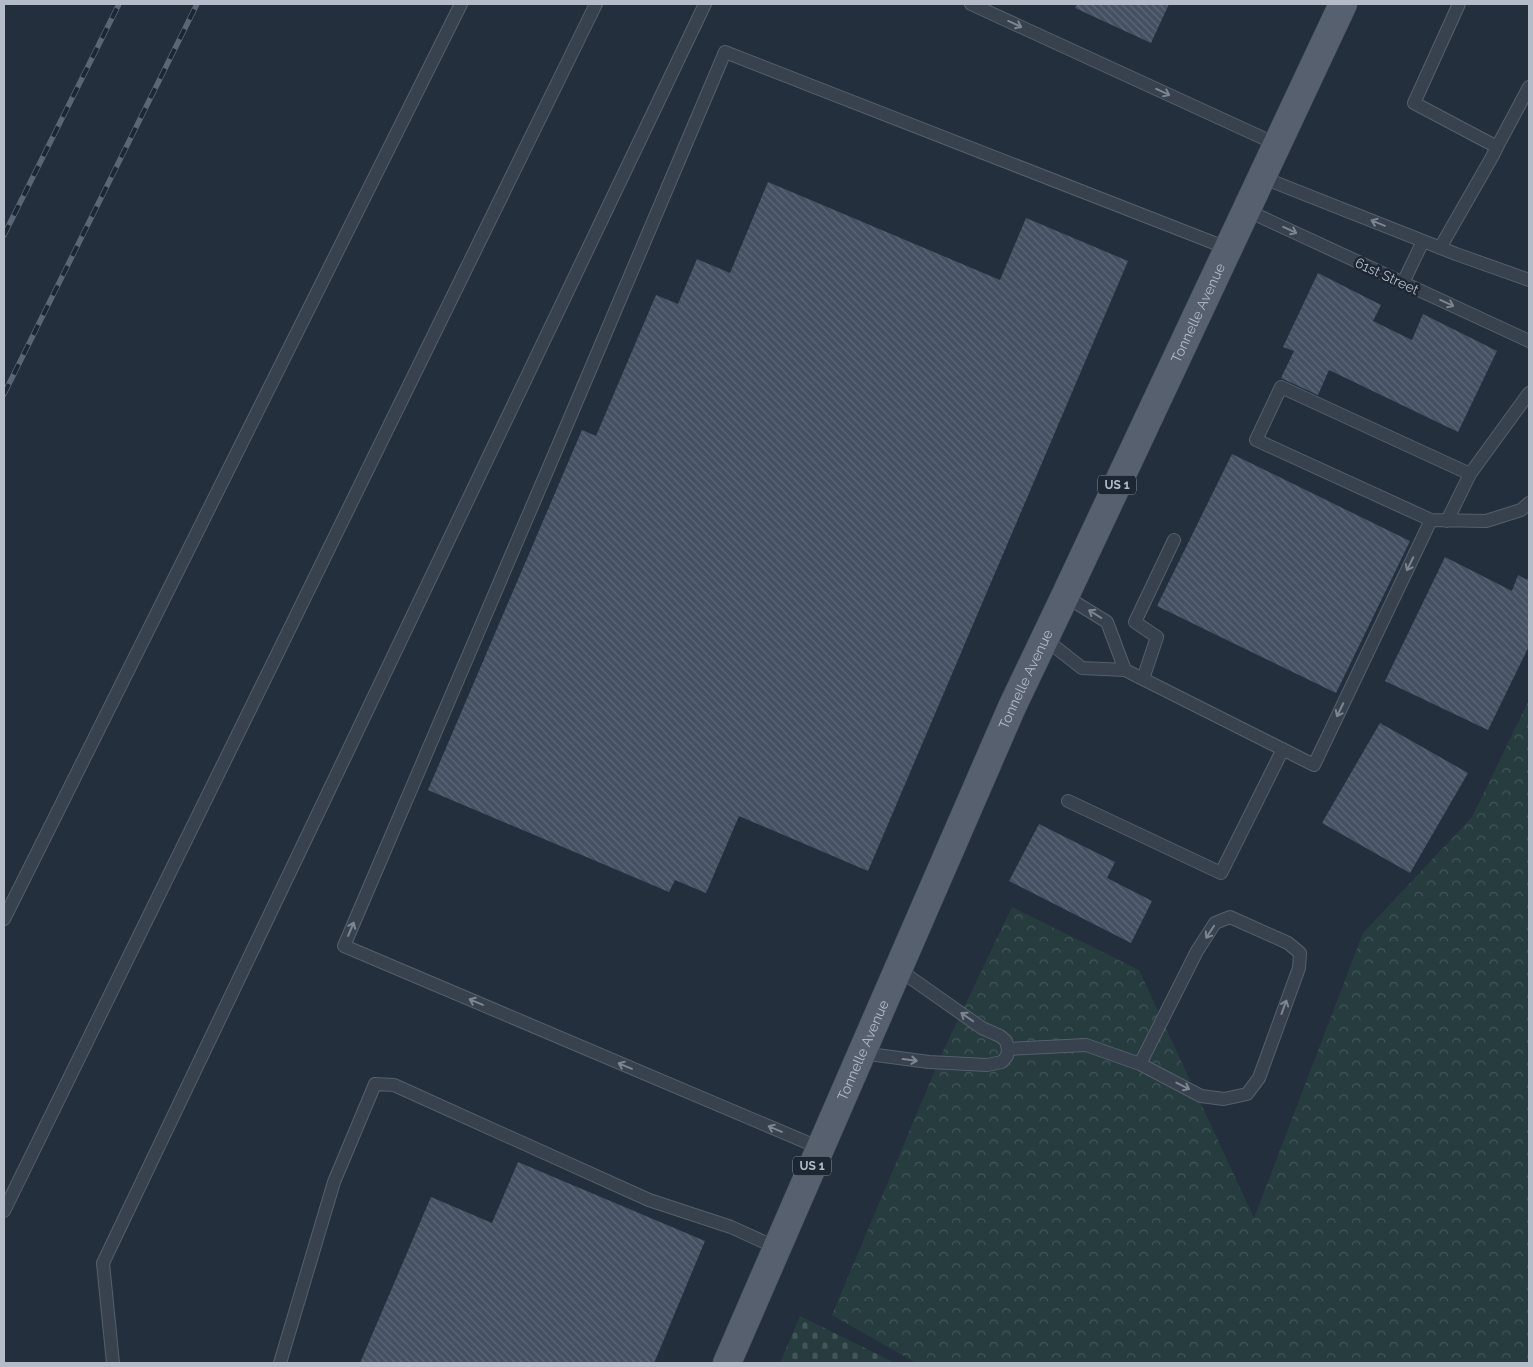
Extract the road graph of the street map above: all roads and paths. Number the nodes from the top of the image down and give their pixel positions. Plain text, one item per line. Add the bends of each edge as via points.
1 (461, 4) edge
2 (596, 4) edge
3 (705, 4) edge
4 (971, 4) edge
5 (1343, 4) edge
6 (1459, 4) edge
7 (1529, 87) edge
8 (1276, 144) junction
9 (1497, 147) junction
10 (1261, 177) junction
11 (1246, 210) junction
12 (1423, 241) junction
13 (1228, 248) junction
14 (1440, 248) junction
15 (1529, 280) edge
16 (1403, 283) junction
17 (1529, 341) edge
18 (1529, 393) edge
19 (1470, 474) junction
20 (1529, 503) edge
21 (1431, 520) junction
22 (1447, 521) junction
23 (1174, 540) dead end
24 (1065, 596) junction
25 (1045, 639) junction
26 (1125, 670) junction
27 (1143, 679) junction
28 (1283, 749) junction
29 (1068, 801) dead end
30 (4, 919) edge
31 (898, 969) junction
32 (1008, 1049) junction
33 (861, 1053) junction
34 (1140, 1064) junction
35 (820, 1148) junction
36 (4, 1211) edge
37 (777, 1248) junction
38 (113, 1363) edge
39 (280, 1363) edge
40 (726, 1363) edge

1 - 30 lane
2 - 36 lane
3 - 38 lane via 103,1263
4 -> 8 lane
5 - 8 main road, Tonnelle Avenue / US 1
6 - 9 lane via 1414,103
7 - 9 lane
8 - 10 main road, Tonnelle Avenue / US 1
9 - 14 lane
10 - 11 main road, Tonnelle Avenue / US 1
12 -> 10 lane
11 - 13 main road, Tonnelle Avenue / US 1
11 -> 16 lane, 61st Street
12 - 14 lane
12 - 16 lane
13 - 24 main road, Tonnelle Avenue / US 1
35 -> 13 lane via 344,946 725,52
14 - 15 lane
16 -> 17 lane, 61st Street
18 - 19 lane
19 - 21 lane via 1281,387 1256,440
19 - 22 lane
20 - 22 lane via 1521,510 1486,521
21 - 22 lane
21 -> 28 lane via 1314,765
23 - 27 lane via 1135,622 1157,637
24 - 25 main road, Tonnelle Avenue / US 1
26 -> 24 lane via 1107,622
25 - 26 lane via 1082,668
25 - 31 main road, Tonnelle Avenue / US 1
26 - 27 lane
27 - 28 lane
28 - 29 lane via 1221,873
32 -> 31 lane via 1000,1036 982,1028
31 - 33 main road, Tonnelle Avenue / US 1
33 -> 32 lane via 929,1062 987,1065 1002,1062
32 - 34 lane via 1086,1045
33 - 35 main road, Tonnelle Avenue / US 1
34 -> 34 lane via 1200,1096 1224,1100 1246,1094 1259,1078 1298,968 1300,953 1288,944 1230,917 1215,923 1197,951
35 - 37 main road, Tonnelle Avenue / US 1
37 - 39 lane via 731,1227 649,1200 394,1085 375,1084 334,1182
37 - 40 main road, Tonnelle Avenue / US 1

